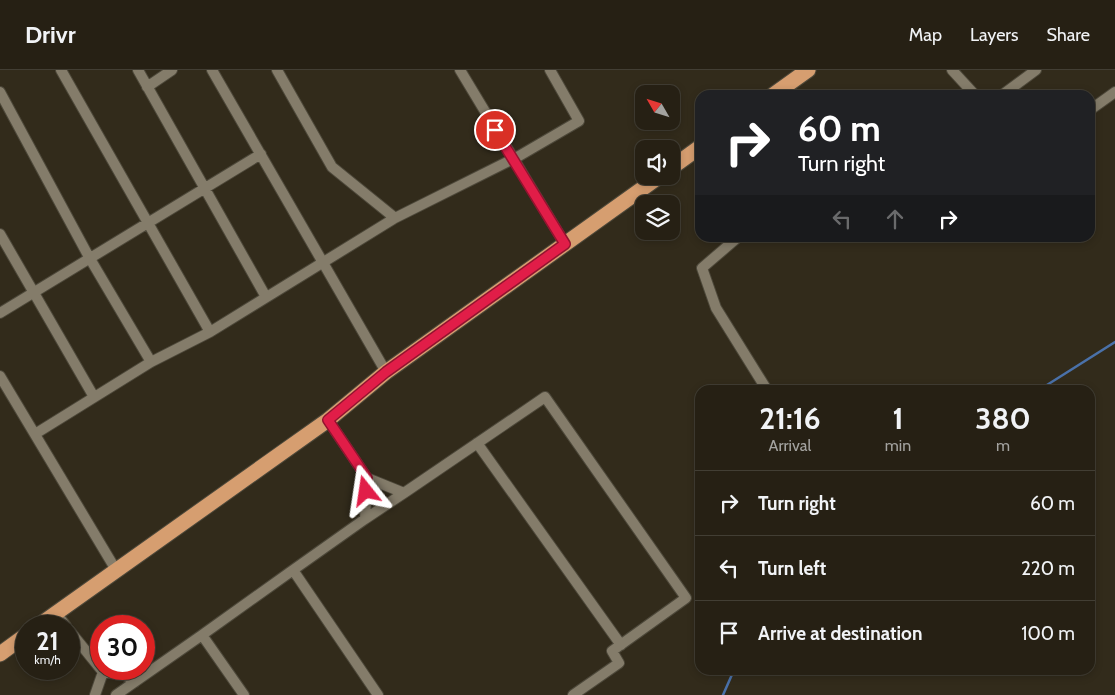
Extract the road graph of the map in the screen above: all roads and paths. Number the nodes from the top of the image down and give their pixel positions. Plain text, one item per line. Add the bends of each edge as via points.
1 (62, 70) edge
2 (138, 70) edge
3 (172, 70) edge
4 (212, 70) edge
5 (277, 70) edge
6 (460, 70) edge
7 (550, 70) edge
8 (808, 70) edge
9 (952, 70) edge
10 (1036, 70) edge
11 (147, 87) junction
12 (780, 90) edge
13 (970, 90) edge
14 (1009, 90) edge
15 (0, 92) edge
16 (1115, 92) edge
17 (1095, 106) edge
18 (695, 151) edge
19 (261, 154) junction
20 (512, 159) junction
21 (680, 161) edge
22 (647, 185) edge
23 (206, 187) junction
24 (396, 218) junction
25 (147, 223) junction
26 (0, 234) edge
27 (731, 242) edge
28 (565, 244) junction
29 (89, 257) junction
30 (323, 263) junction
31 (34, 292) junction
32 (266, 296) junction
33 (0, 313) edge
34 (210, 332) junction
35 (150, 362) junction
36 (386, 372) junction
37 (0, 376) edge
38 (764, 385) edge
39 (94, 397) junction
40 (328, 420) junction
41 (35, 434) junction
42 (477, 443) junction
43 (367, 478) junction
44 (404, 493) junction
45 (366, 518) junction
46 (116, 570) junction
47 (293, 570) junction
48 (56, 613) joint
49 (53, 615) edge
50 (202, 635) junction
51 (15, 643) edge
52 (80, 644) edge
53 (621, 645) junction
54 (0, 654) edge
55 (90, 656) edge
56 (100, 680) edge
57 (132, 680) edge
58 (135, 682) junction
59 (95, 695) edge
60 (116, 695) edge
61 (244, 695) edge
62 (378, 695) edge
63 (572, 695) edge

1 - 25 street
2 - 11 street
3 - 11 street
4 - 19 street
5 - 24 street via 332,166
6 - 20 street
7 - 20 street via 579,121
8 - 12 highway
9 - 13 street
10 - 14 street
11 - 23 street
15 - 29 street
16 - 17 street
18 - 21 highway
19 - 23 street
19 - 30 street
20 - 24 street
20 - 28 street
22 - 28 highway
23 - 25 street
23 - 32 street
24 - 30 street
25 - 29 street
25 - 34 street
26 - 31 street
27 - 38 street via 702,268 716,308
28 - 36 highway
29 - 31 street
29 - 35 street
30 - 32 street
30 - 36 street
31 - 33 street
31 - 39 street
32 - 34 street
34 - 35 street
35 - 39 street
36 - 40 highway
37 - 41 street
39 - 41 street
40 - 43 street
40 - 46 highway
41 - 46 street
42 - 44 street
42 - 53 street
42 - 53 street via 545,397 686,598
43 - 44 street
43 - 45 street
44 - 45 street
45 - 47 street
46 - 48 highway
47 - 50 street
47 - 62 street
48 - 49 highway
50 - 58 street
50 - 61 street
51 - 54 highway
52 - 55 street
53 - 63 street via 612,651 619,663
56 - 59 street
57 - 58 street
58 - 60 street

